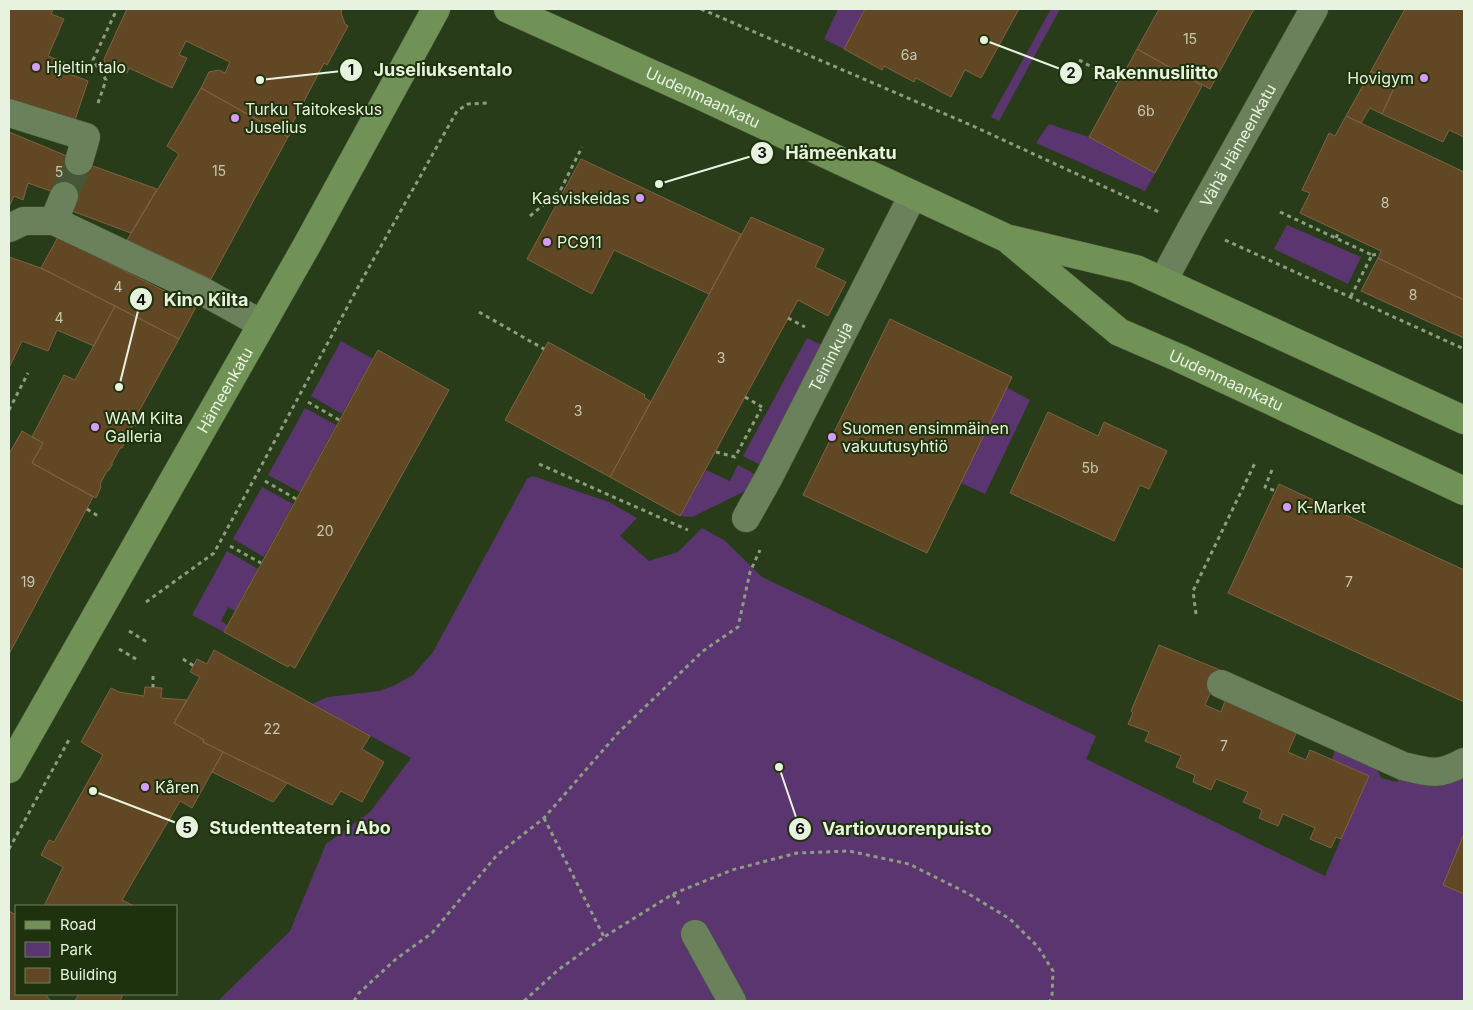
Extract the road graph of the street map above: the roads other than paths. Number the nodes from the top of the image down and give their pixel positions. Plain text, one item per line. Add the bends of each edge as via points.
1 (436, 9) edge
2 (508, 9) edge
3 (1314, 9) edge
4 (9, 113) edge
5 (83, 149) road end
6 (913, 195) junction
7 (64, 196) tunnel mouth
8 (54, 221) junction
9 (9, 228) edge
10 (1006, 238) junction
11 (1163, 281) junction
12 (262, 324) junction
13 (1464, 420) edge
14 (1464, 491) edge
15 (746, 518) dead end
16 (1221, 684) dead end
17 (1464, 762) edge
18 (9, 769) edge
19 (695, 934) dead end
20 (732, 1001) edge

1 - 12 main road, Hämeenkatu
2 - 6 main road, Uudenmaankatu
3 - 11 street, Vähä Hämeenkatu
4 - 5 street
6 - 10 main road, Uudenmaankatu
6 - 15 street, Teininkuja
7 - 8 street
8 - 9 street via 24,221
8 - 12 street via 204,292
10 - 11 main road, Uudenmaankatu via 1136,268
10 - 14 main road, Uudenmaankatu via 1119,332
11 - 13 main road, Uudenmaankatu
12 - 18 main road, Hämeenkatu
16 - 17 street via 1403,766 1429,773 1451,769
19 - 20 street

